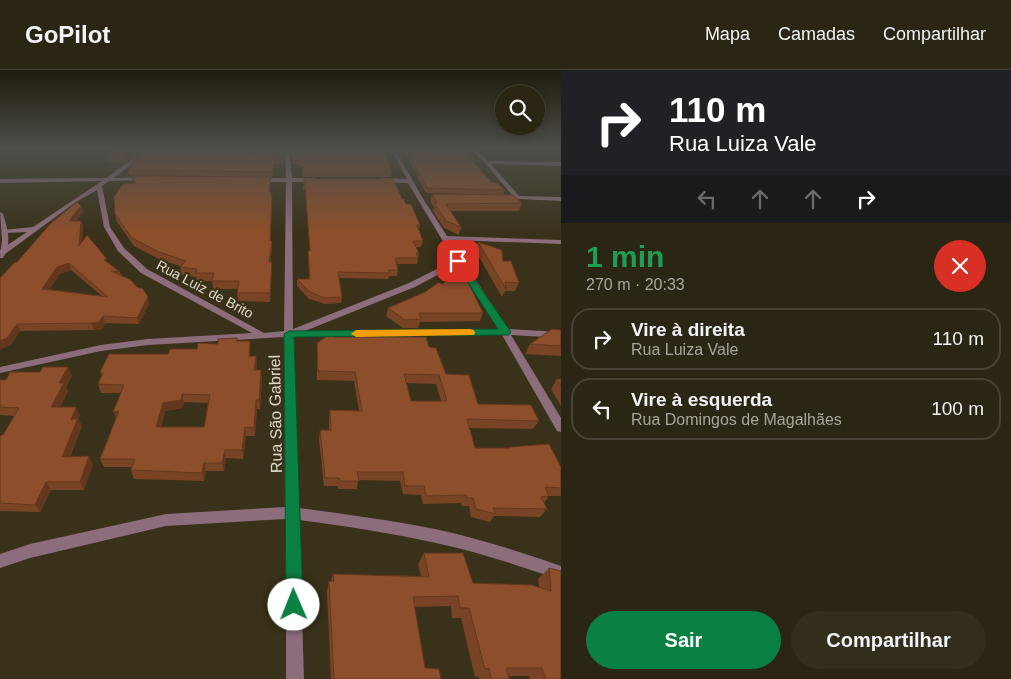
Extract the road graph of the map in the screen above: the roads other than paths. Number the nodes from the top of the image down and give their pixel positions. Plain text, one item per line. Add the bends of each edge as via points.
1 (408, 177) edge
2 (500, 177) edge
3 (108, 179) junction
4 (156, 179) edge
5 (251, 180) edge
6 (290, 180) junction
7 (326, 180) edge
8 (373, 180) edge
9 (0, 181) edge
10 (410, 181) junction
11 (99, 186) junction
12 (419, 197) junction
13 (429, 197) dead end
14 (497, 197) edge
15 (517, 197) junction
16 (561, 199) edge
17 (0, 214) edge
18 (39, 227) junction
19 (5, 231) junction
20 (444, 238) junction
21 (561, 242) edge
22 (1, 254) edge
23 (458, 261) junction
24 (506, 332) junction
25 (289, 334) junction
26 (561, 334) edge
27 (263, 335) junction
28 (0, 370) edge
29 (561, 428) edge
30 (293, 512) junction
31 (0, 561) edge
32 (561, 573) edge
33 (295, 679) edge

1 - 10 street
2 - 15 street
3 - 4 street
3 - 9 street
3 - 11 street
5 - 6 street
6 - 7 street
6 - 25 street, Rua São Gabriel
8 - 10 street
10 - 12 street
11 - 18 street
11 - 27 street, Rua Luiz de Brito via 108,227 121,248 144,271
12 - 13 street
12 - 20 street
14 - 15 street
15 - 16 street
17 - 19 street
18 - 19 street
18 - 22 street
19 - 22 street via 6,244
20 - 21 street
20 - 23 street
23 - 24 street
23 - 25 street via 412,285
24 - 25 street
24 - 26 street
24 - 29 street
25 - 27 street
25 - 30 street, Rua São Gabriel
27 - 28 street via 101,348
30 - 31 street via 166,520 30,551
30 - 32 street via 436,536
30 - 33 street, Rua São Gabriel

